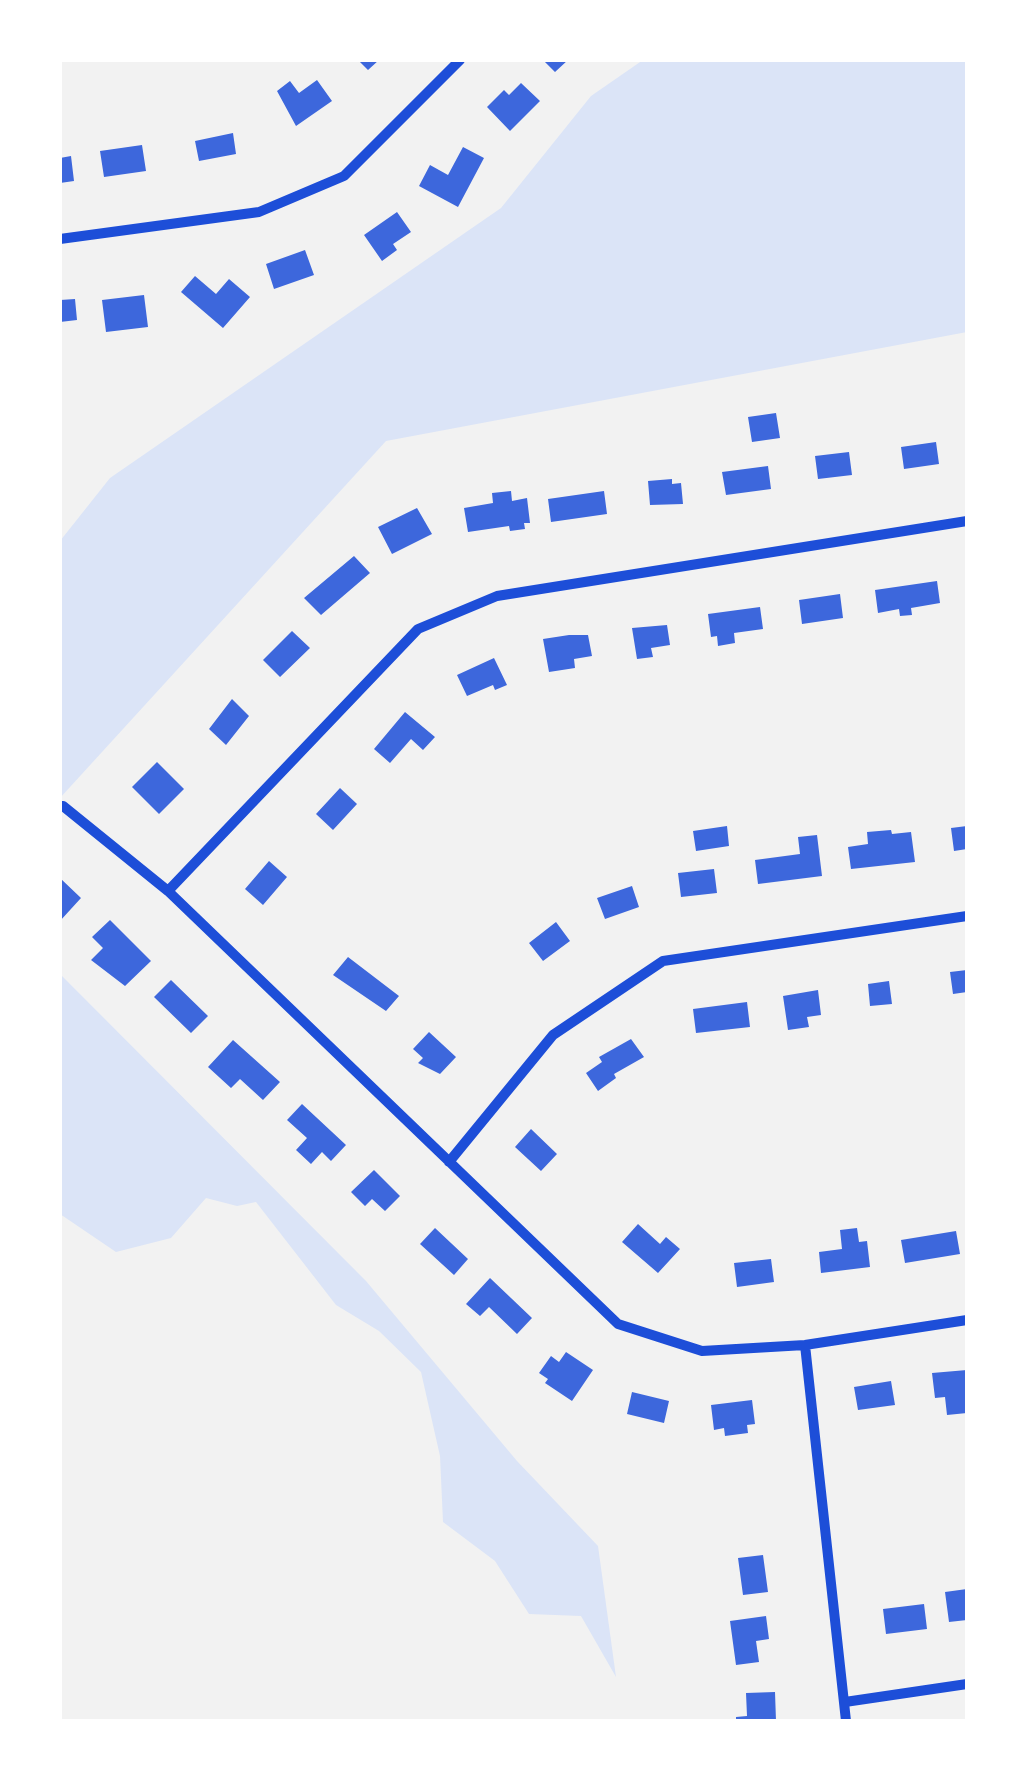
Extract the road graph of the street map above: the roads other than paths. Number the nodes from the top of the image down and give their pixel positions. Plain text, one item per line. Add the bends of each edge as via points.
1 (460, 60) edge
2 (60, 240) edge
3 (967, 521) edge
4 (63, 806) dead end
5 (168, 890) junction
6 (967, 916) edge
7 (449, 1162) junction
8 (967, 1320) edge
9 (805, 1345) junction
10 (967, 1684) edge
11 (845, 1702) junction
12 (846, 1721) edge

1 - 2 street via 344,176 260,212
3 - 5 street via 497,596 418,629
4 - 5 street
5 - 7 street
6 - 7 street via 663,960 554,1034
7 - 9 street via 618,1324 702,1352
8 - 9 street
9 - 11 street
10 - 11 street
11 - 12 street

